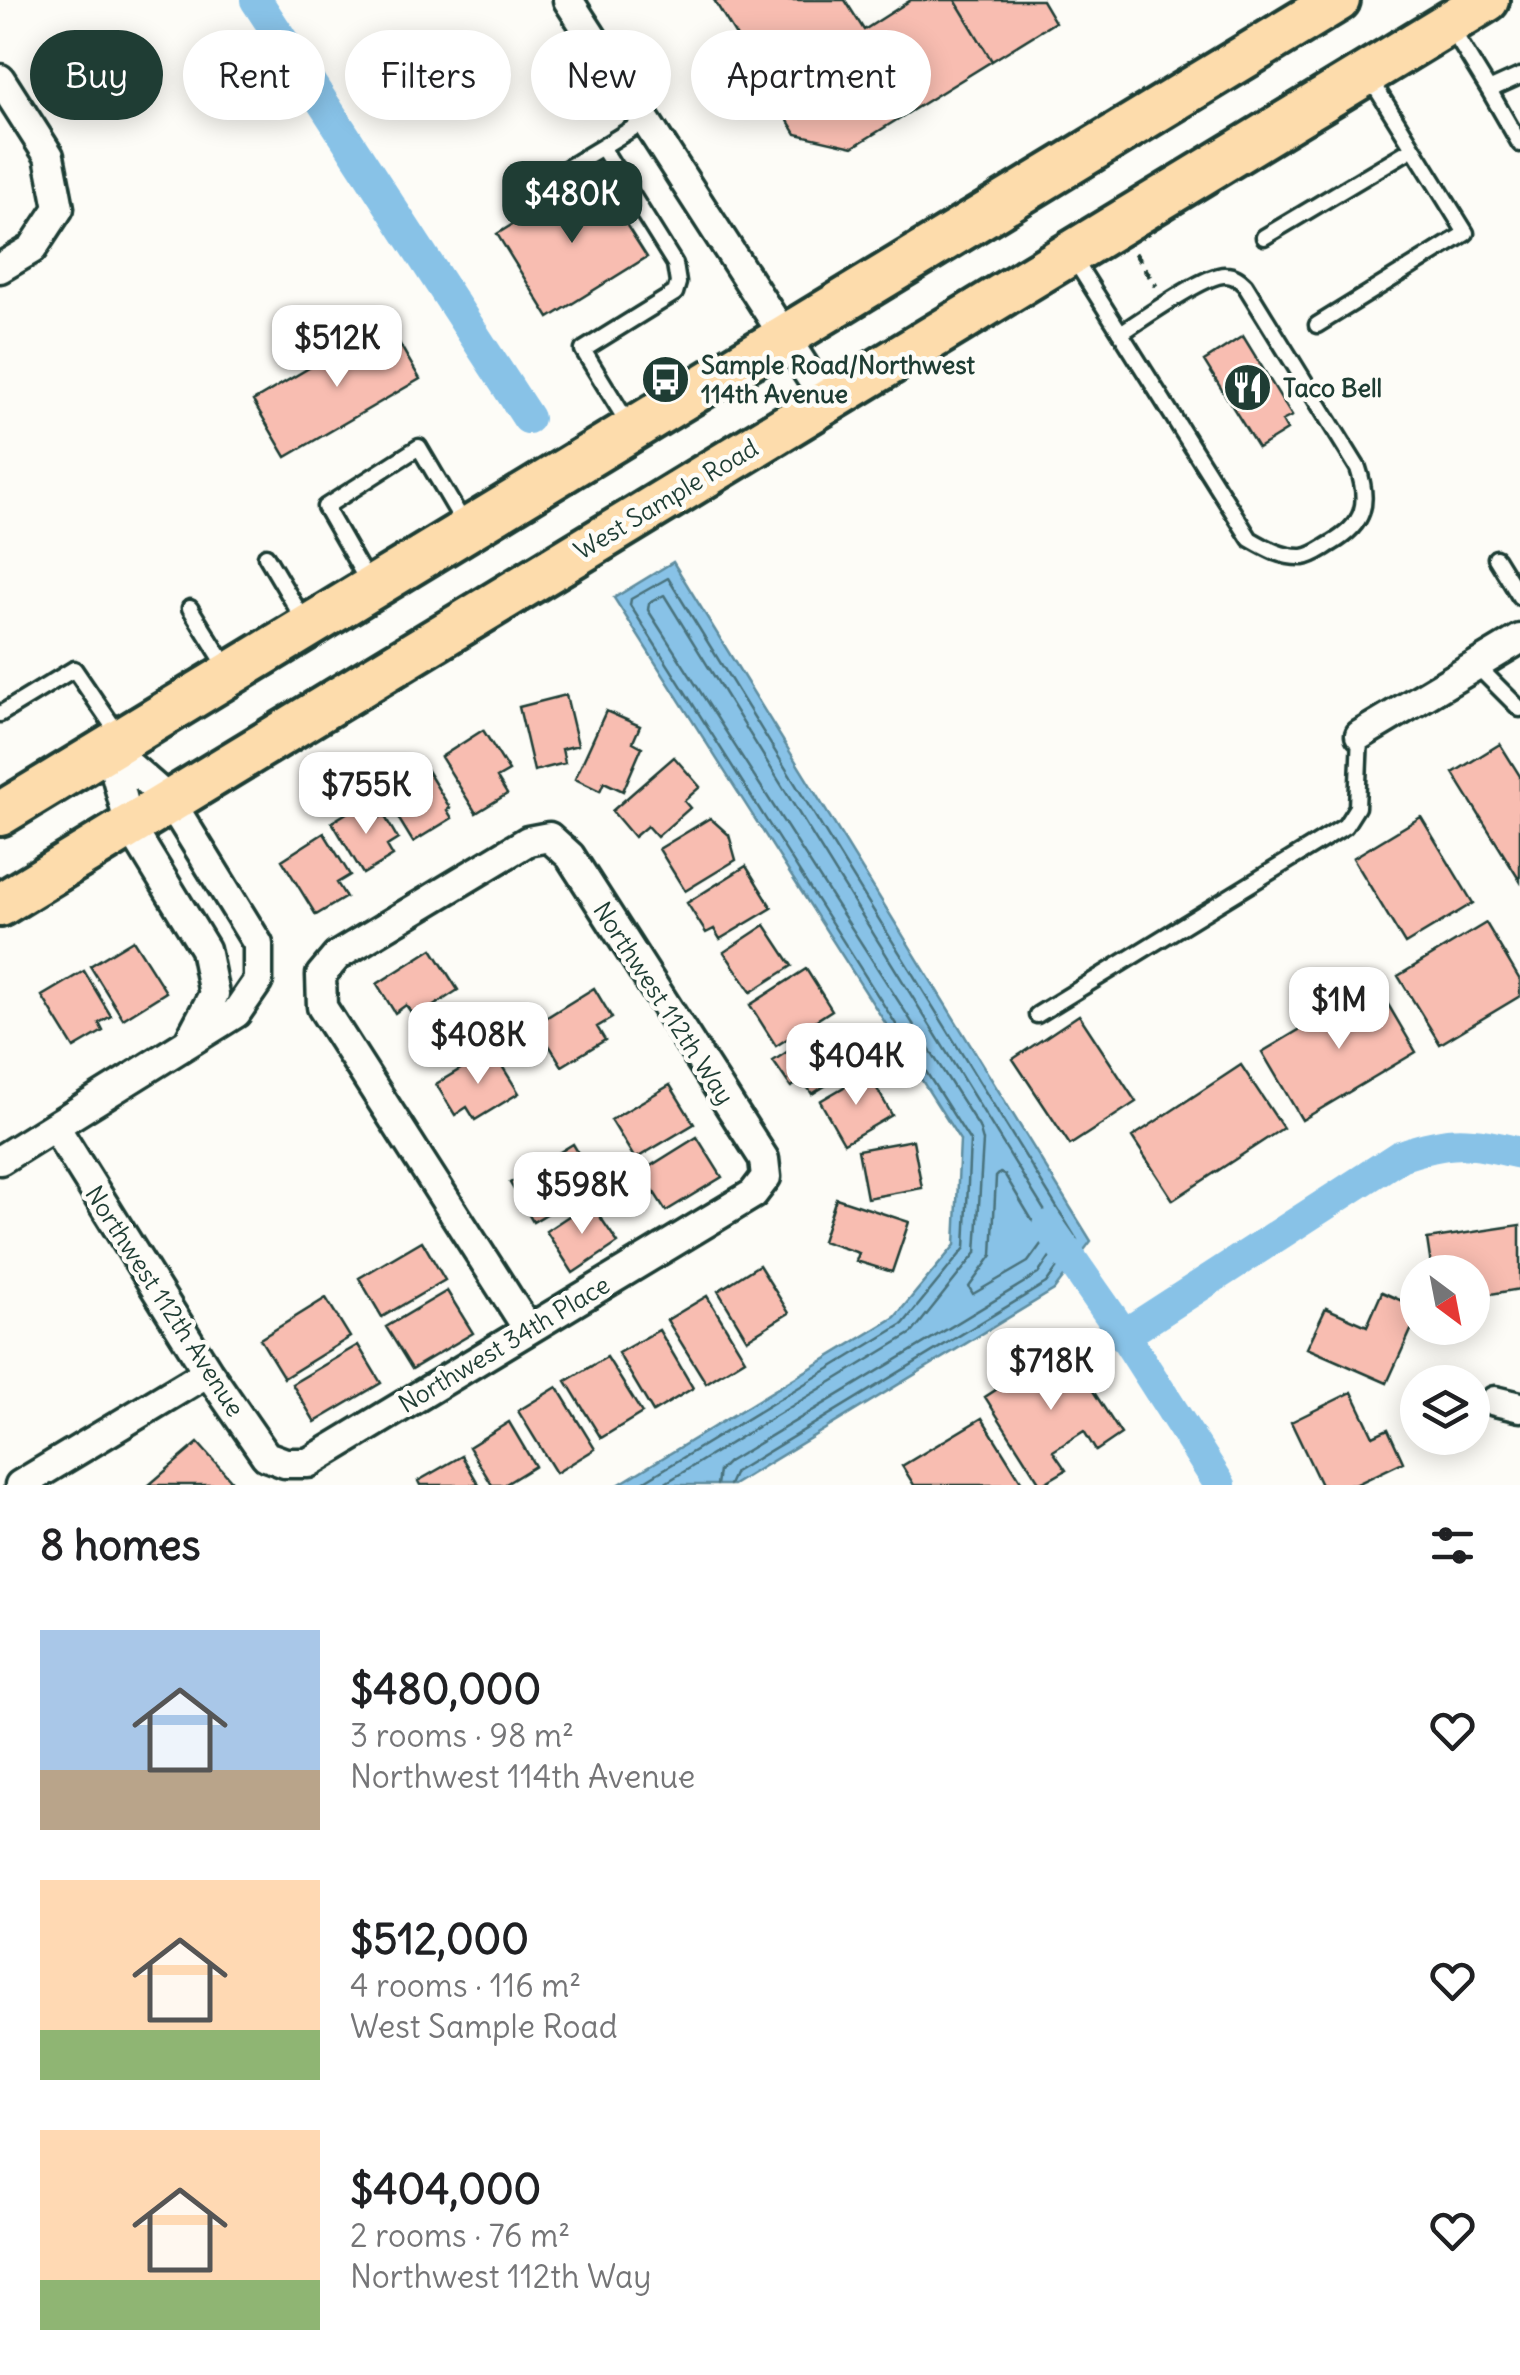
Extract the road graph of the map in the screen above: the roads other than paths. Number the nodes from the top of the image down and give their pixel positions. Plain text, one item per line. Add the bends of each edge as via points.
1 (568, 0) edge
2 (1338, 0) edge
3 (1487, 0) edge
4 (1448, 24) junction
5 (588, 30) edge
6 (1367, 73) junction
7 (1520, 76) edge
8 (0, 80) edge
9 (1489, 90) junction
10 (646, 120) joint
11 (1520, 144) edge
12 (602, 147) junction
13 (1413, 148) junction
14 (529, 191) dead end
15 (1264, 237) dead end
16 (1071, 254) junction
17 (0, 268) edge
18 (1318, 325) dead end
19 (1121, 333) junction
20 (786, 336) junction
21 (826, 401) junction
22 (632, 430) junction
23 (468, 530) junction
24 (266, 556) dead end
25 (1496, 558) dead end
26 (372, 588) junction
27 (1520, 597) edge
28 (190, 608) dead end
29 (308, 627) junction
30 (1520, 639) edge
31 (1476, 665) junction
32 (231, 674) junction
33 (1520, 709) edge
34 (0, 714) edge
35 (1360, 735) joint
36 (115, 744) junction
37 (170, 801) junction
38 (0, 814) edge
39 (130, 826) junction
40 (0, 905) edge
41 (1037, 1014) dead end
42 (189, 1042) junction
43 (56, 1127) junction
44 (0, 1160) edge
45 (766, 1177) joint
46 (528, 1330) junction
47 (208, 1372) junction
48 (285, 1464) joint
49 (20, 1485) edge

1 - 5 street
2 - 20 main road
3 - 4 main road, West Sample Road
4 - 6 main road, West Sample Road
4 - 9 lane
6 - 13 lane
6 - 16 main road, West Sample Road
7 - 9 lane
8 - 17 street via 49,156 58,208 32,249
9 - 11 lane
10 - 12 lane
10 - 20 street
12 - 14 lane
12 - 22 lane via 675,264 678,283 675,293 583,350
13 - 15 lane
13 - 18 lane via 1466,233
16 - 19 lane
16 - 21 main road, West Sample Road
19 - 19 lane via 1250,539 1270,551 1308,557 1352,531 1363,500 1358,468 1237,277 1205,280
20 - 21 street
20 - 22 main road
21 - 37 main road, West Sample Road
22 - 23 main road
23 - 26 main road
23 - 26 lane via 419,447 325,507
24 - 29 lane
25 - 27 lane
26 - 29 main road
28 - 32 lane
29 - 32 main road
30 - 31 street
31 - 33 lane
31 - 35 street
32 - 36 main road
34 - 36 lane via 74,669
35 - 41 lane via 1357,807 1345,826
36 - 37 street
36 - 38 main road
36 - 39 street
37 - 39 main road, West Sample Road
37 - 42 street via 258,944 258,981 236,1013
39 - 40 main road, West Sample Road
39 - 42 street via 205,949 214,994
42 - 43 street
43 - 44 street
43 - 47 street, Northwest 112th Avenue
45 - 46 street, Northwest 34th Place via 753,1194
45 - 46 street, Northwest 112th Way via 764,1159 570,856 549,838 528,841 353,946 321,975 322,1007
46 - 48 street, Northwest 34th Place via 308,1463
47 - 48 street, Northwest 112th Avenue via 266,1456
47 - 49 street

